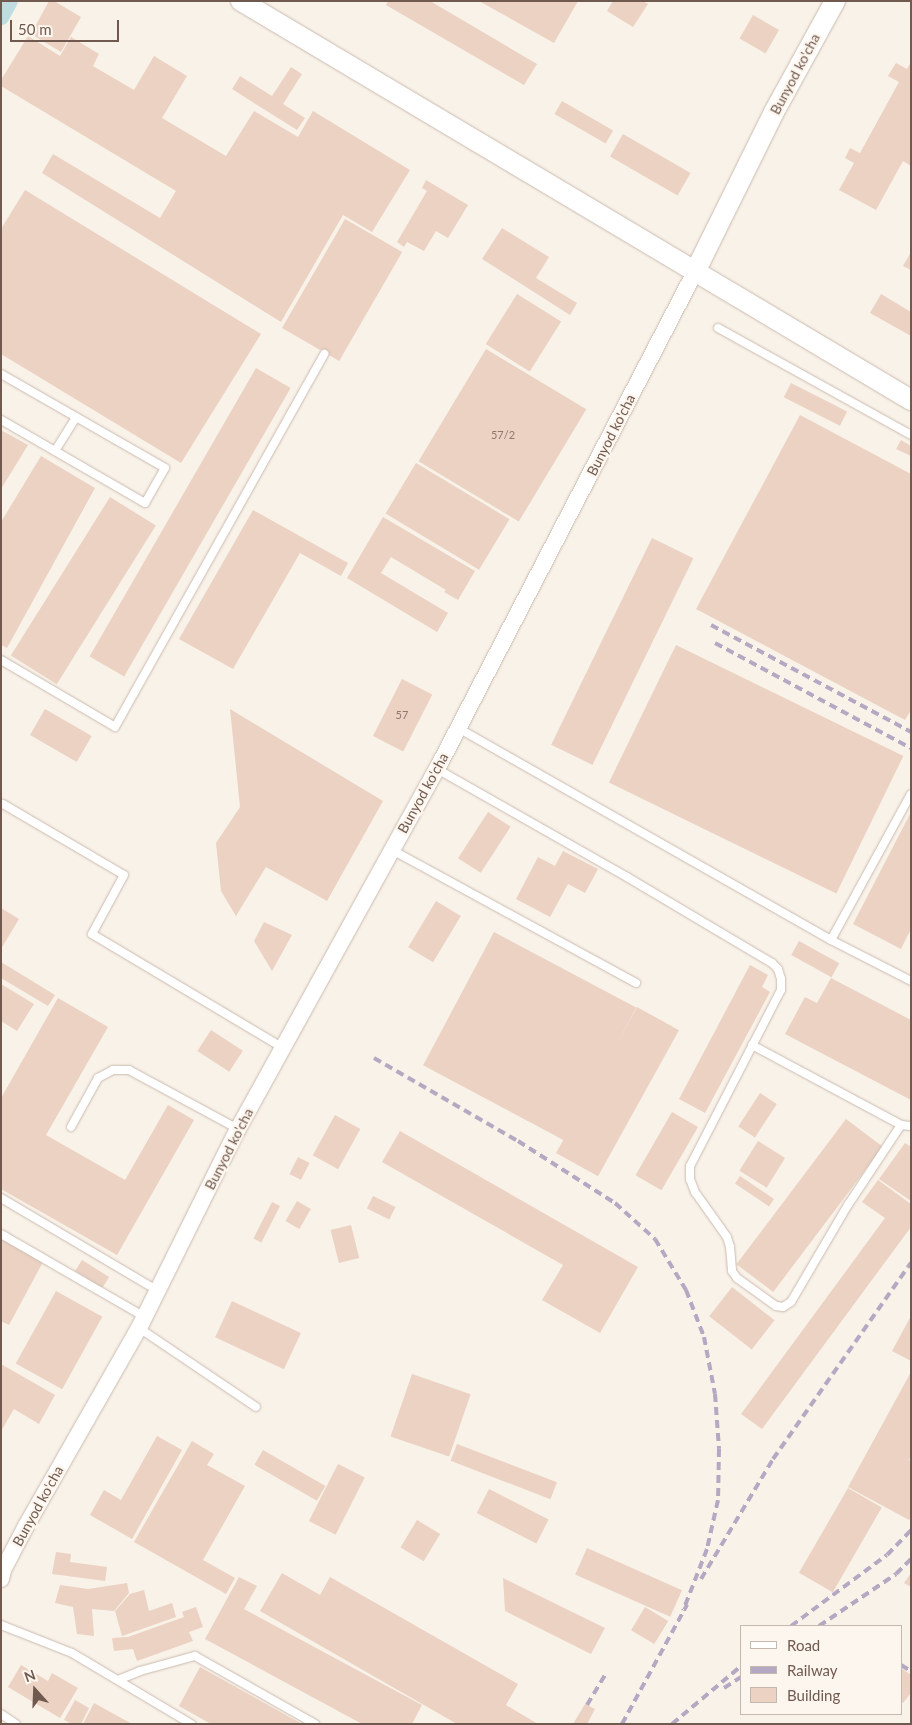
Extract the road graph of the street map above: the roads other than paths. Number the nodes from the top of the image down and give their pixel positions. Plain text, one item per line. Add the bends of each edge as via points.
1 (242, 1) edge
2 (835, 1) edge
3 (695, 272) junction
4 (718, 328) dead end
5 (324, 354) dead end
6 (1, 374) edge
7 (911, 400) edge
8 (76, 416) junction
9 (1, 420) edge
10 (911, 434) edge
11 (55, 451) junction
12 (1, 660) edge
13 (458, 728) junction
14 (437, 769) junction
15 (911, 794) edge
16 (3, 804) dead end
17 (392, 850) junction
18 (831, 940) junction
19 (911, 981) edge
20 (636, 983) dead end
21 (752, 1045) junction
22 (283, 1048) junction
23 (901, 1125) junction
24 (911, 1126) edge
25 (71, 1127) dead end
26 (238, 1129) junction
27 (1, 1198) edge
28 (1, 1234) edge
29 (158, 1291) junction
30 (142, 1323) junction
31 (256, 1406) dead end
32 (2, 1573) edge
33 (1, 1625) edge
34 (118, 1680) junction
35 (1, 1714) edge
36 (16, 1724) edge
37 (191, 1724) edge
38 (315, 1724) edge

1 - 3 street
2 - 3 street, Bunyod ko'cha via 774,112
3 - 7 street
3 - 13 street, Bunyod ko'cha
4 - 10 lane
5 - 12 lane via 114,728
6 - 8 lane
8 - 11 lane
8 - 11 lane via 165,468 145,503
9 - 11 lane
13 - 14 street, Bunyod ko'cha
13 - 18 lane
14 - 17 street, Bunyod ko'cha
14 - 21 lane via 772,963 781,979 780,990
15 - 18 lane
16 - 22 lane via 124,874 92,934
17 - 20 lane
17 - 22 street, Bunyod ko'cha
18 - 19 lane
21 - 23 lane
21 - 23 lane via 690,1166 690,1178 695,1192 727,1236 732,1271 776,1306 783,1307 790,1302
22 - 26 street, Bunyod ko'cha
23 - 24 lane
25 - 26 lane via 98,1078 113,1070 129,1070
26 - 29 street, Bunyod ko'cha
27 - 29 lane
28 - 30 lane
29 - 30 street, Bunyod ko'cha
30 - 31 lane
30 - 32 street, Bunyod ko'cha
33 - 34 lane via 72,1653
34 - 37 lane
34 - 38 lane via 195,1656
35 - 36 lane

